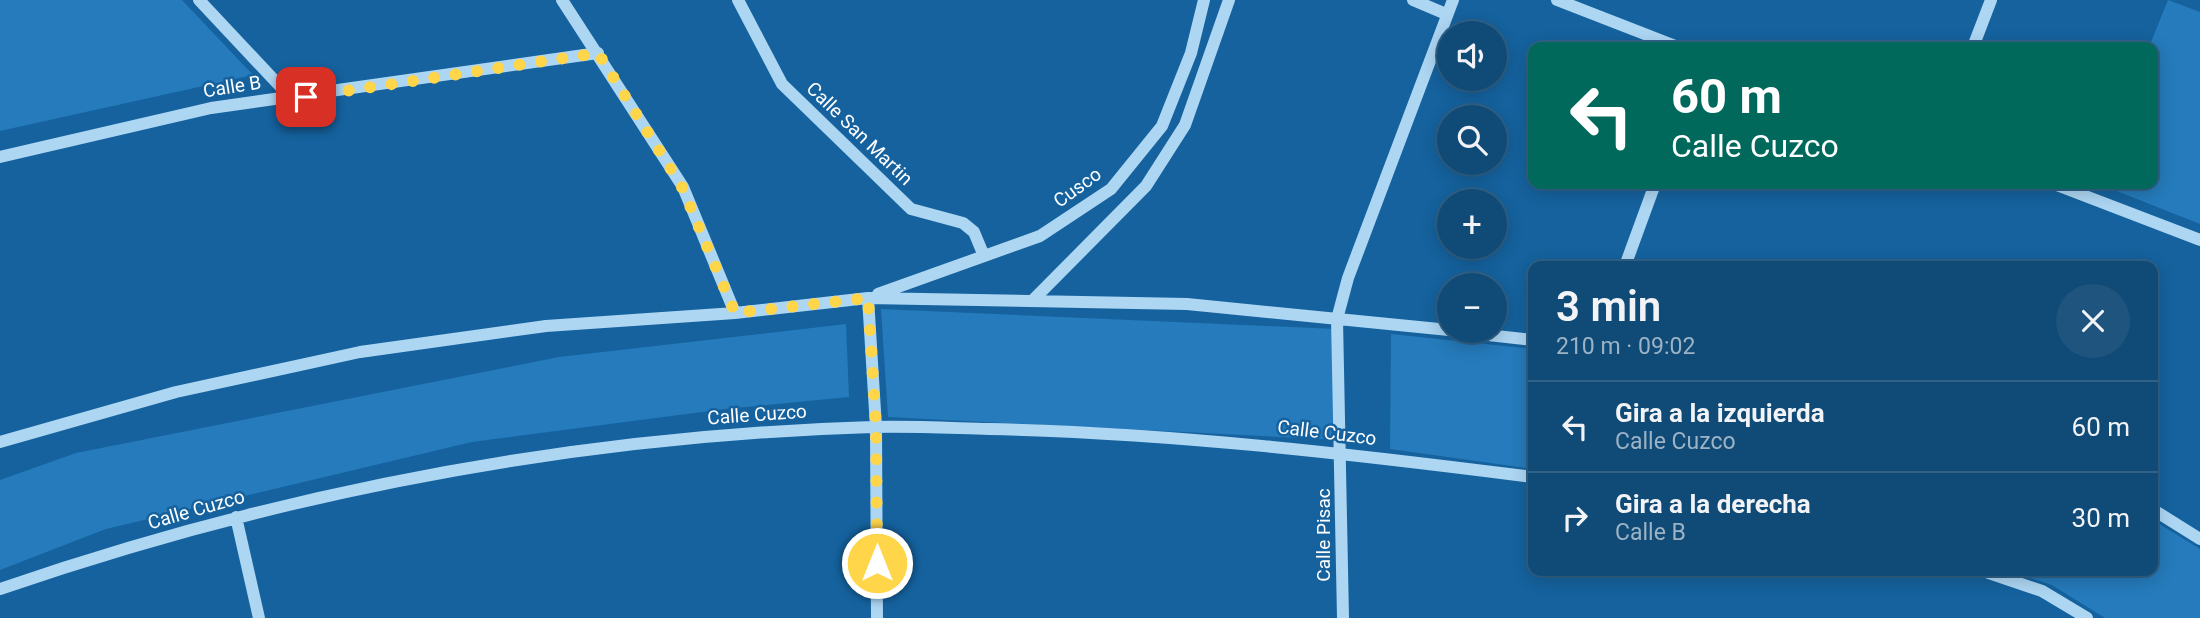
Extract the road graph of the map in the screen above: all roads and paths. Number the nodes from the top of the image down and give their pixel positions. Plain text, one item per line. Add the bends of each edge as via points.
1 (199, 0) edge
2 (562, 0) edge
3 (738, 0) edge
4 (1204, 0) edge
5 (1230, 0) edge
6 (1413, 0) edge
7 (1453, 0) edge
8 (1557, 0) edge
9 (1991, 0) edge
10 (1446, 14) junction
11 (1665, 42) edge
12 (1975, 42) edge
13 (598, 53) junction
14 (292, 98) junction
15 (0, 157) edge
16 (1653, 189) edge
17 (2067, 189) edge
18 (2200, 240) edge
19 (984, 256) junction
20 (1627, 261) edge
21 (868, 298) junction
22 (1034, 299) junction
23 (735, 313) junction
24 (1337, 319) junction
25 (1437, 330) edge
26 (1507, 337) edge
27 (1528, 339) edge
28 (876, 427) junction
29 (0, 442) edge
30 (1342, 452) junction
31 (1528, 476) edge
32 (2158, 513) edge
33 (236, 517) junction
34 (2200, 539) edge
35 (1998, 576) edge
36 (0, 589) edge
37 (259, 618) edge
38 (877, 618) edge
39 (1343, 618) edge
40 (2087, 618) edge

1 - 14 street
2 - 13 street
3 - 19 street, Calle San Martin via 782,84 911,209 963,223 974,232
4 - 19 street, Cusco via 1191,53 1162,126 1111,189 1040,236
5 - 22 street via 1185,125 1146,186
6 - 10 street
7 - 10 street, Calle Pisac
8 - 11 street
9 - 12 street
10 - 24 street, Calle Pisac
13 - 14 street, Calle B
13 - 23 street via 682,187
14 - 15 street, Calle B via 211,108
16 - 20 street
17 - 18 street
19 - 21 street, Cusco
21 - 22 street
21 - 23 street
21 - 28 street
22 - 24 street via 1186,304
23 - 29 street via 546,326 360,352 176,391
24 - 25 street
24 - 30 street, Calle Pisac
26 - 27 street
28 - 30 street, Calle Cuzco via 1074,431
28 - 33 street, Calle Cuzco via 605,446 452,469
28 - 38 street
30 - 31 street, Calle Cuzco
30 - 39 street, Calle Pisac
32 - 34 street
33 - 36 street, Calle Cuzco
33 - 37 street
35 - 40 street via 2042,591

